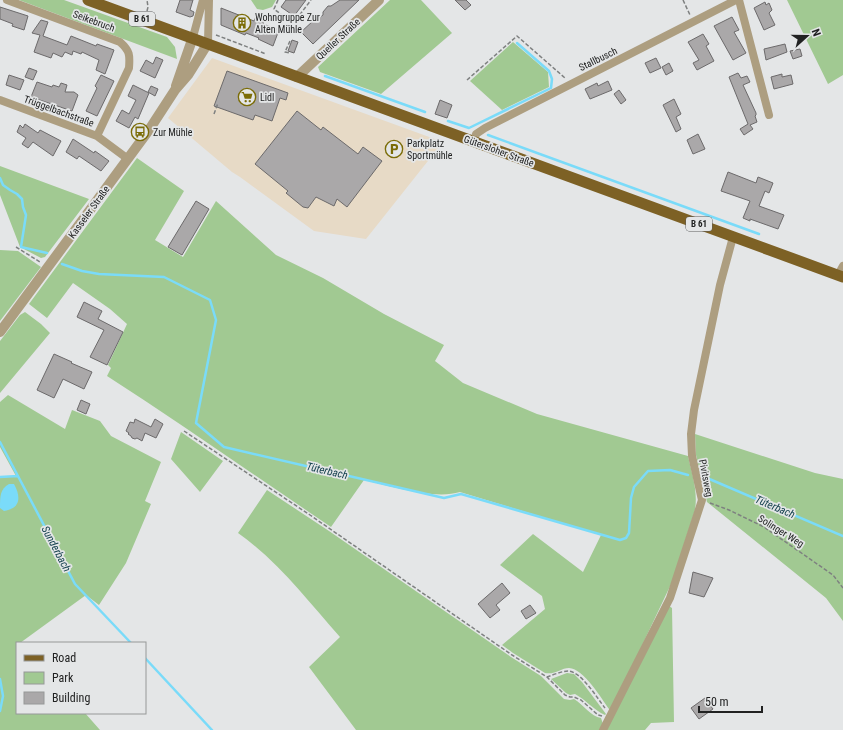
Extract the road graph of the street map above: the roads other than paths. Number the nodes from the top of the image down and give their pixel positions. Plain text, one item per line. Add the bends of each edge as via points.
1 (7, 0) edge
2 (88, 0) edge
3 (203, 0) edge
4 (209, 0) edge
5 (379, 0) edge
6 (738, 0) edge
7 (193, 38) junction
8 (208, 43) junction
9 (297, 77) junction
10 (175, 90) junction
11 (0, 100) edge
12 (769, 115) dead end
13 (97, 136) junction
14 (474, 141) junction
15 (128, 159) junction
16 (733, 236) junction
17 (841, 273) edge
18 (0, 332) edge
19 (603, 730) edge

1 - 13 street, Seikebruch via 120,42 127,48 130,57 129,68
2 - 7 main road, Gütersloher Straße / B 61
3 - 7 street
4 - 8 street
5 - 9 street, Queller Straße
6 - 12 street, Stallbusch
6 - 14 street, Stallbusch via 484,128 476,134
7 - 8 main road, Gütersloher Straße / B 61
7 - 10 street, Kasseler Straße
8 - 9 main road, Gütersloher Straße / B 61
8 - 10 street, Kasseler Straße via 188,75
9 - 14 main road, Gütersloher Straße / B 61
10 - 15 street, Kasseler Straße
11 - 13 street, Trüggelbachstraße
13 - 15 street, Trüggelbachstraße
14 - 16 main road, Gütersloher Straße / B 61
15 - 18 street, Kasseler Straße
16 - 17 main road, Gütersloher Straße / B 61
16 - 19 street, Pivitsweg via 720,285 690,434 702,500 670,598

